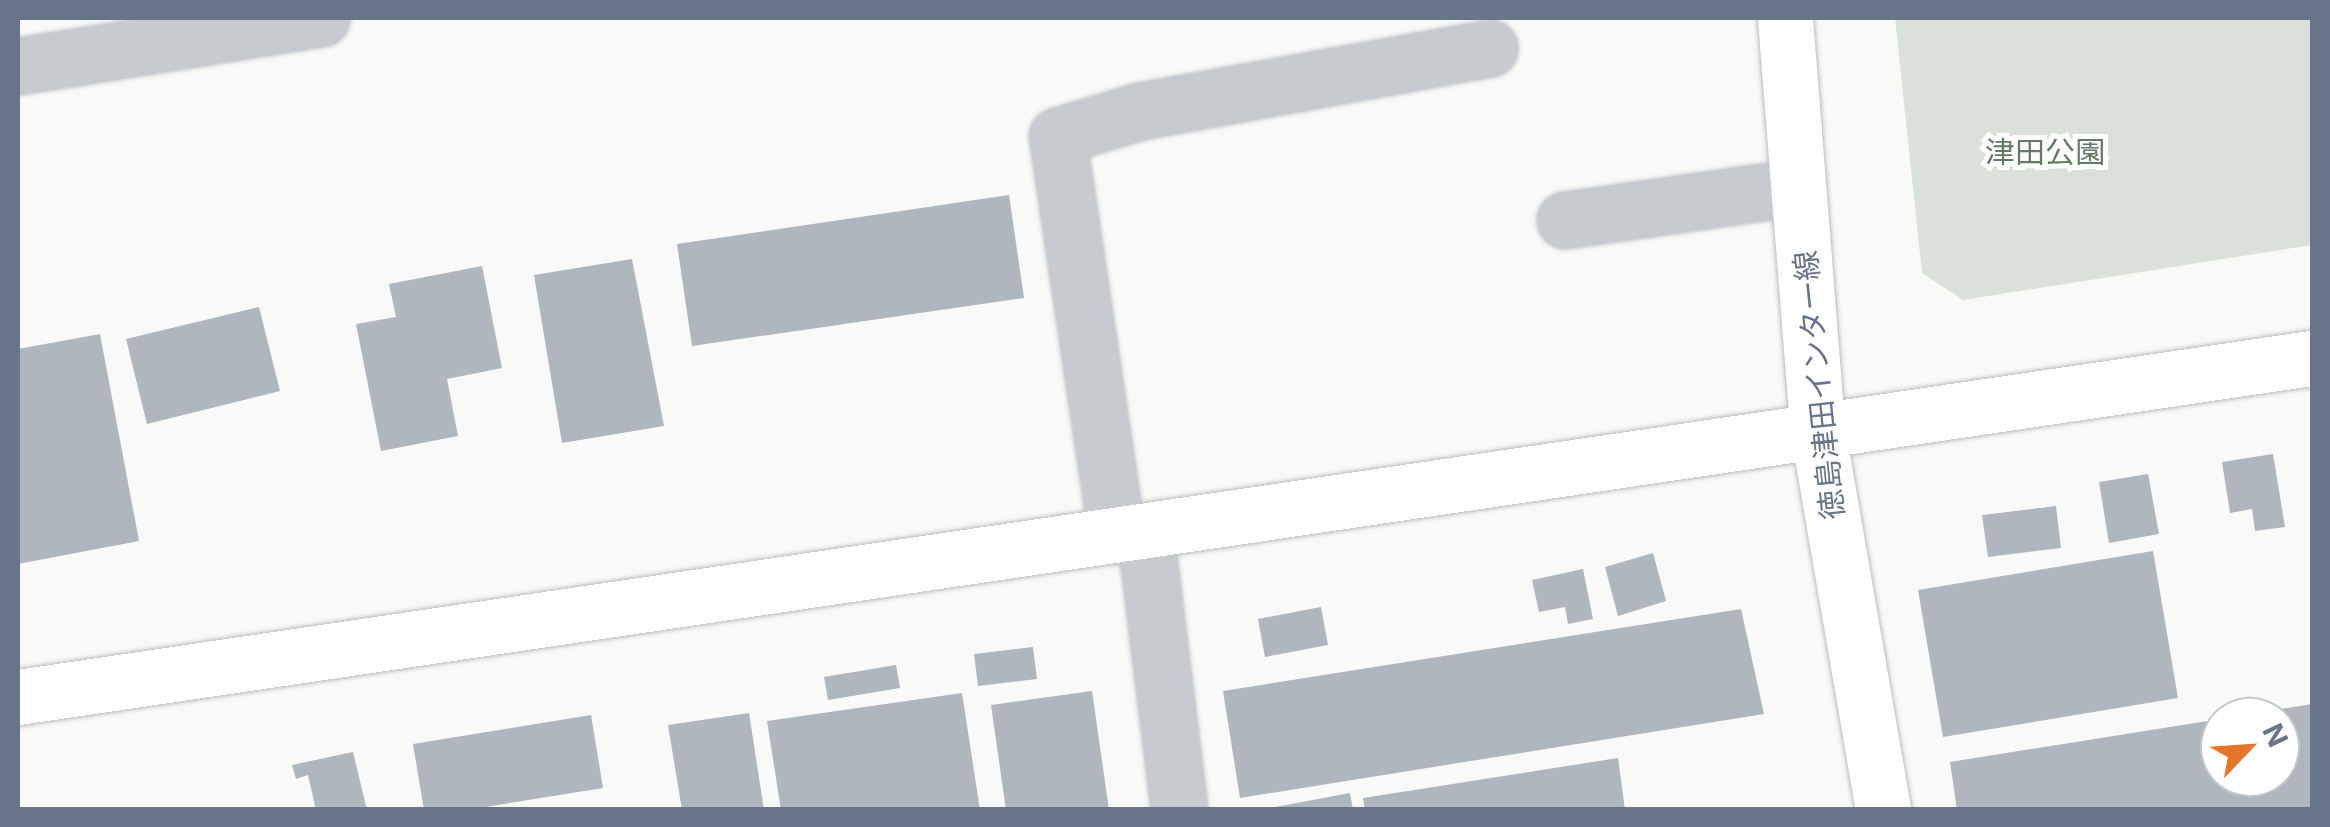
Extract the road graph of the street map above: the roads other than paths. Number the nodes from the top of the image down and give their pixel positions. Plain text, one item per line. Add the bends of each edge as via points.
1 (321, 18) edge
2 (1785, 18) edge
3 (162, 30) edge
4 (1490, 48) dead end
5 (18, 66) edge
6 (1798, 187) junction
7 (1565, 220) dead end
8 (2312, 358) edge
9 (1818, 434) junction
10 (1131, 534) junction
11 (18, 697) edge
12 (1180, 810) edge
13 (1883, 810) edge

1 - 3 street
2 - 6 street, 徳島津田インター線
3 - 5 street
4 - 10 street via 1140,112 1057,136
6 - 7 street
6 - 9 street, 徳島津田インター線
8 - 9 street
9 - 10 street
9 - 13 street, 徳島津田インター線
10 - 11 street
10 - 12 street

